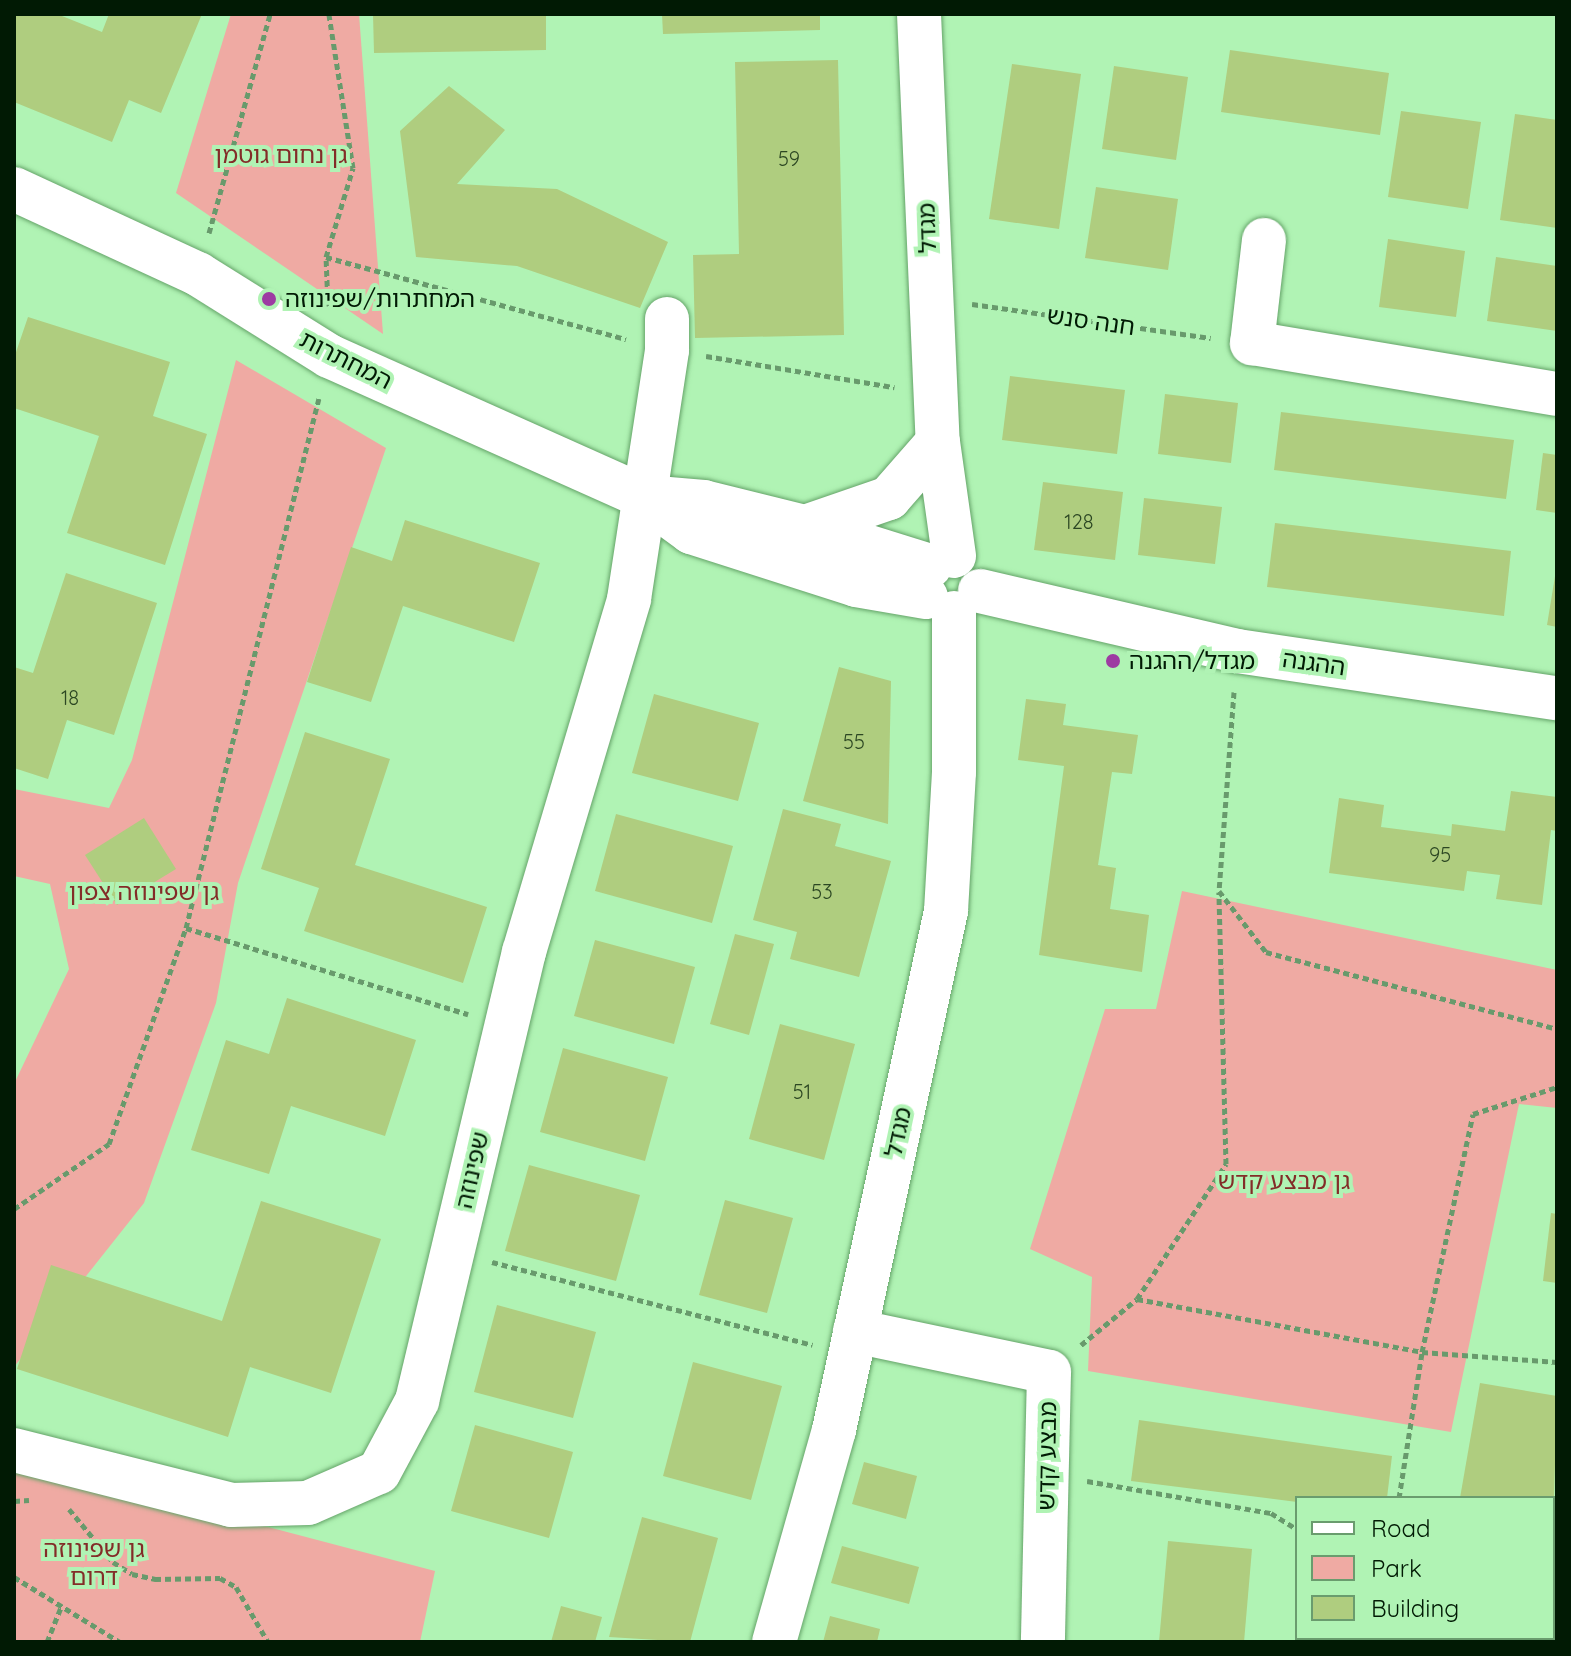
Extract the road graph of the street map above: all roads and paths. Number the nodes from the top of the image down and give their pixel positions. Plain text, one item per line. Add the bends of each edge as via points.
1 (270, 14) edge
2 (329, 14) edge
3 (919, 14) edge
4 (14, 189) edge
5 (1264, 240) dead end
6 (198, 274) junction
7 (930, 298) junction
8 (667, 319) dead end
9 (1252, 343) junction
10 (329, 356) junction
11 (1557, 394) edge
12 (938, 442) junction
13 (642, 496) junction
14 (805, 527) junction
15 (949, 585) junction
16 (1237, 651) junction
17 (1557, 698) edge
18 (1219, 891) junction
19 (186, 928) junction
20 (506, 1026) junction
21 (1557, 1029) edge
22 (1557, 1087) edge
23 (14, 1209) edge
24 (453, 1252) junction
25 (1137, 1299) junction
26 (852, 1343) junction
27 (1422, 1352) junction
28 (1557, 1362) edge
29 (1049, 1372) junction
30 (14, 1450) edge
31 (1047, 1474) junction
32 (1399, 1496) edge
33 (41, 1500) dead end
34 (14, 1501) edge
35 (60, 1505) dead end
36 (1295, 1528) edge
37 (14, 1577) edge
38 (61, 1607) junction
39 (47, 1642) edge
40 (120, 1642) edge
41 (268, 1642) edge
42 (774, 1642) edge
43 (1043, 1642) edge

1 - 6 path
2 - 10 path via 353,168 326,257
3 - 7 street, מגדל
4 - 6 street, המחתרות
5 - 9 street
6 - 10 street, המחתרות
7 - 9 path, חנה סנש
7 - 12 street, מגדל
8 - 13 street, שפינוזה via 667,350
9 - 11 street
10 - 13 street, המחתרות
10 - 19 path
12 - 14 street via 889,498
12 - 15 street, מגדל
13 - 14 street, המחתרות via 704,502
13 - 15 street, המחתרות via 691,532 856,585
13 - 20 street, שפינוזה via 629,599
14 - 15 street, המחתרות
15 - 16 street, ההגנה
15 - 26 street, מגדל via 954,772 946,911
16 - 17 street, ההגנה
16 - 18 path
18 - 21 path via 1266,952
18 - 25 path via 1226,1164
19 - 20 path
19 - 23 path via 109,1144
20 - 24 street, שפינוזה
22 - 27 path via 1473,1114
24 - 26 path
24 - 30 street, שפינוזה via 417,1401 379,1472 308,1503 231,1505
25 - 27 path
25 - 29 path
26 - 29 street, מבצע קדש
26 - 42 street, מגדל via 834,1430
27 - 28 path
27 - 32 path
29 - 31 street, מבצע קדש
31 - 36 path via 1271,1513
31 - 43 street, מבצע קדש
33 - 34 path
35 - 41 path via 81,1520 113,1562 132,1574 220,1578 236,1587
37 - 38 path
38 - 39 path
38 - 40 path

